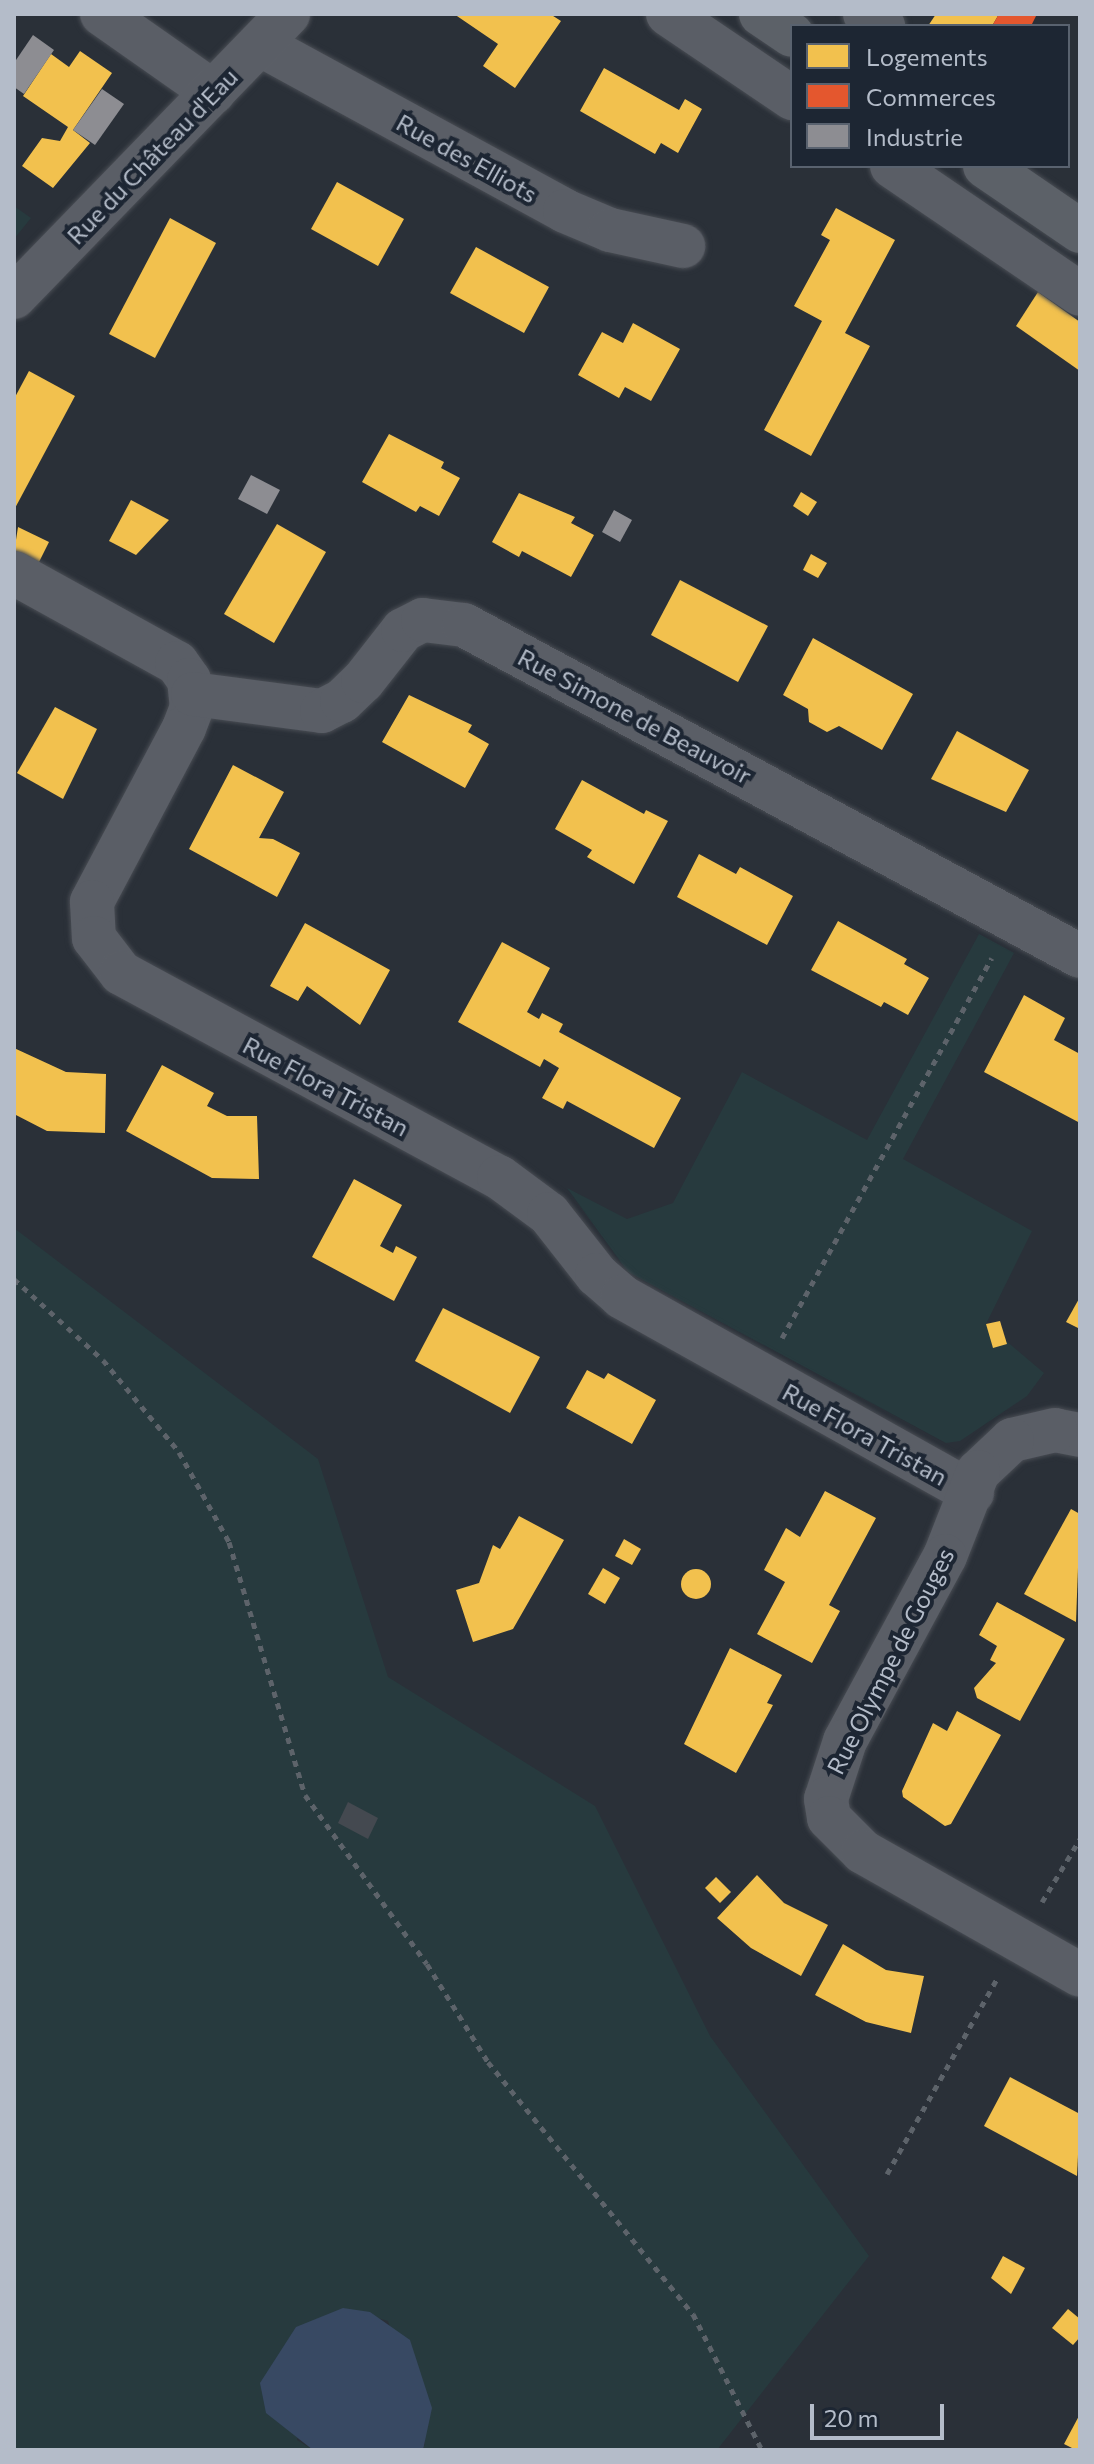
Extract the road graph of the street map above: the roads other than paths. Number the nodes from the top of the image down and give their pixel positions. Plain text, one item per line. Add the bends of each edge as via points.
1 (102, 14) edge
2 (668, 14) edge
3 (761, 14) edge
4 (274, 29) edge
5 (790, 34) edge
6 (213, 92) junction
7 (790, 97) edge
8 (895, 168) edge
9 (996, 170) edge
10 (1080, 231) edge
11 (683, 246) dead end
12 (1080, 294) edge
13 (14, 297) edge
14 (14, 573) edge
15 (193, 694) junction
16 (1080, 956) edge
17 (1080, 1435) edge
18 (972, 1493) junction
19 (1080, 1975) edge

1 - 6 street
2 - 7 street
3 - 5 main road
4 - 6 street, Rue du Château d'Eau
4 - 11 street, Rue des Elliots via 565,211 621,233
6 - 13 street, Rue du Château d'Eau
8 - 12 street
9 - 10 main road
14 - 15 street via 177,663
15 - 16 street, Rue Simone de Beauvoir via 322,711 363,681 403,630 423,620 464,625
15 - 18 street, Rue Flora Tristan via 184,728 92,902 94,938 105,958 146,989 528,1195 622,1297
17 - 18 street, Rue Olympe de Gouges via 1055,1430 1012,1440 978,1472
18 - 19 street, Rue Olympe de Gouges via 945,1556 845,1741 826,1799 829,1818 863,1852

